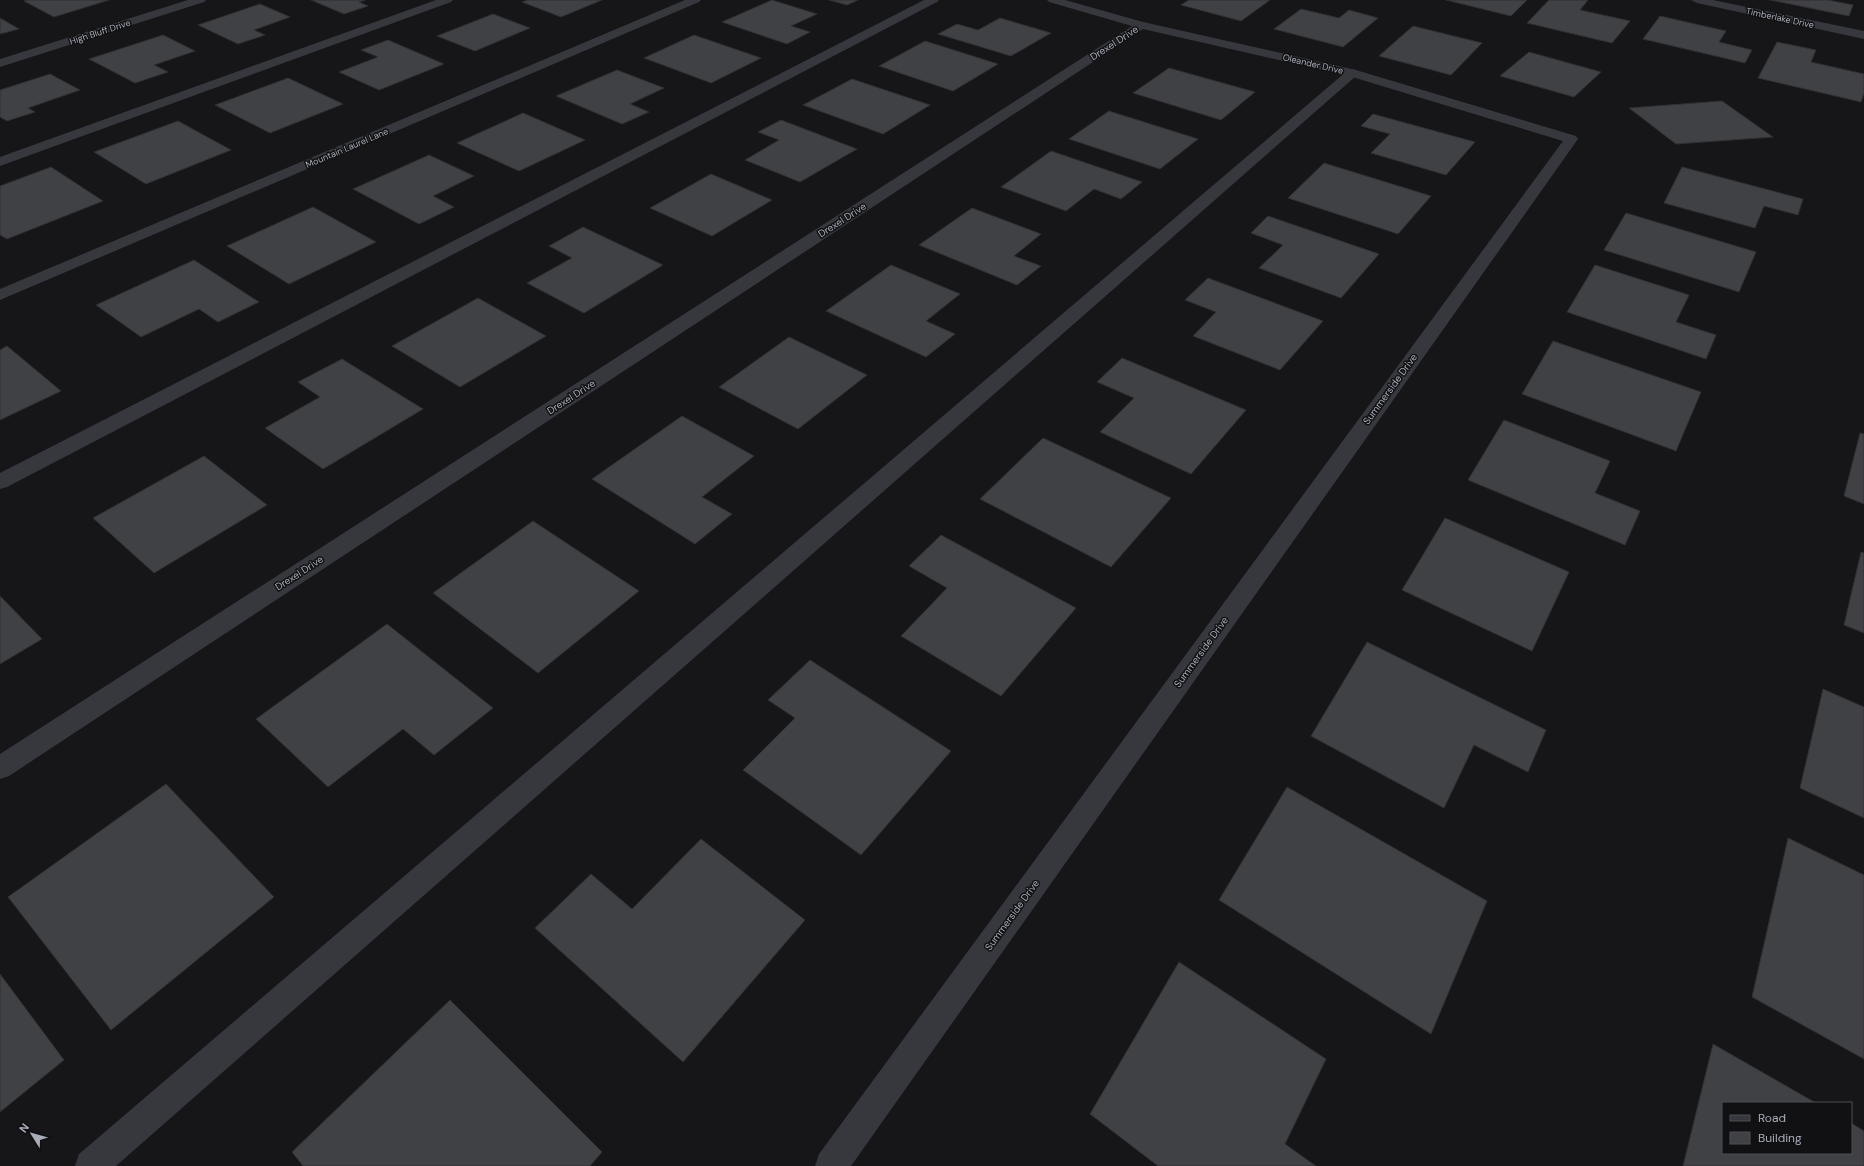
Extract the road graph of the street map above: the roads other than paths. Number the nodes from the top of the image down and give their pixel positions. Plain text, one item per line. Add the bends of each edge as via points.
1 (200, 0) edge
2 (447, 0) edge
3 (695, 0) edge
4 (933, 0) edge
5 (1053, 0) edge
6 (1697, 0) edge
7 (1141, 25) junction
8 (1864, 36) edge
9 (0, 63) edge
10 (1352, 73) junction
11 (1570, 139) joint
12 (0, 162) edge
13 (0, 295) edge
14 (0, 482) edge
15 (0, 768) edge
16 (91, 1166) edge
17 (831, 1166) edge

1 - 9 street, High Bluff Drive
2 - 12 street
3 - 13 street, Mountain Laurel Lane
4 - 14 street
5 - 7 street, Oleander Drive
6 - 8 street, Timberlake Drive
7 - 10 street, Oleander Drive
7 - 15 street, Drexel Drive
10 - 11 street, Oleander Drive
10 - 16 street
11 - 17 street, Summerside Drive

